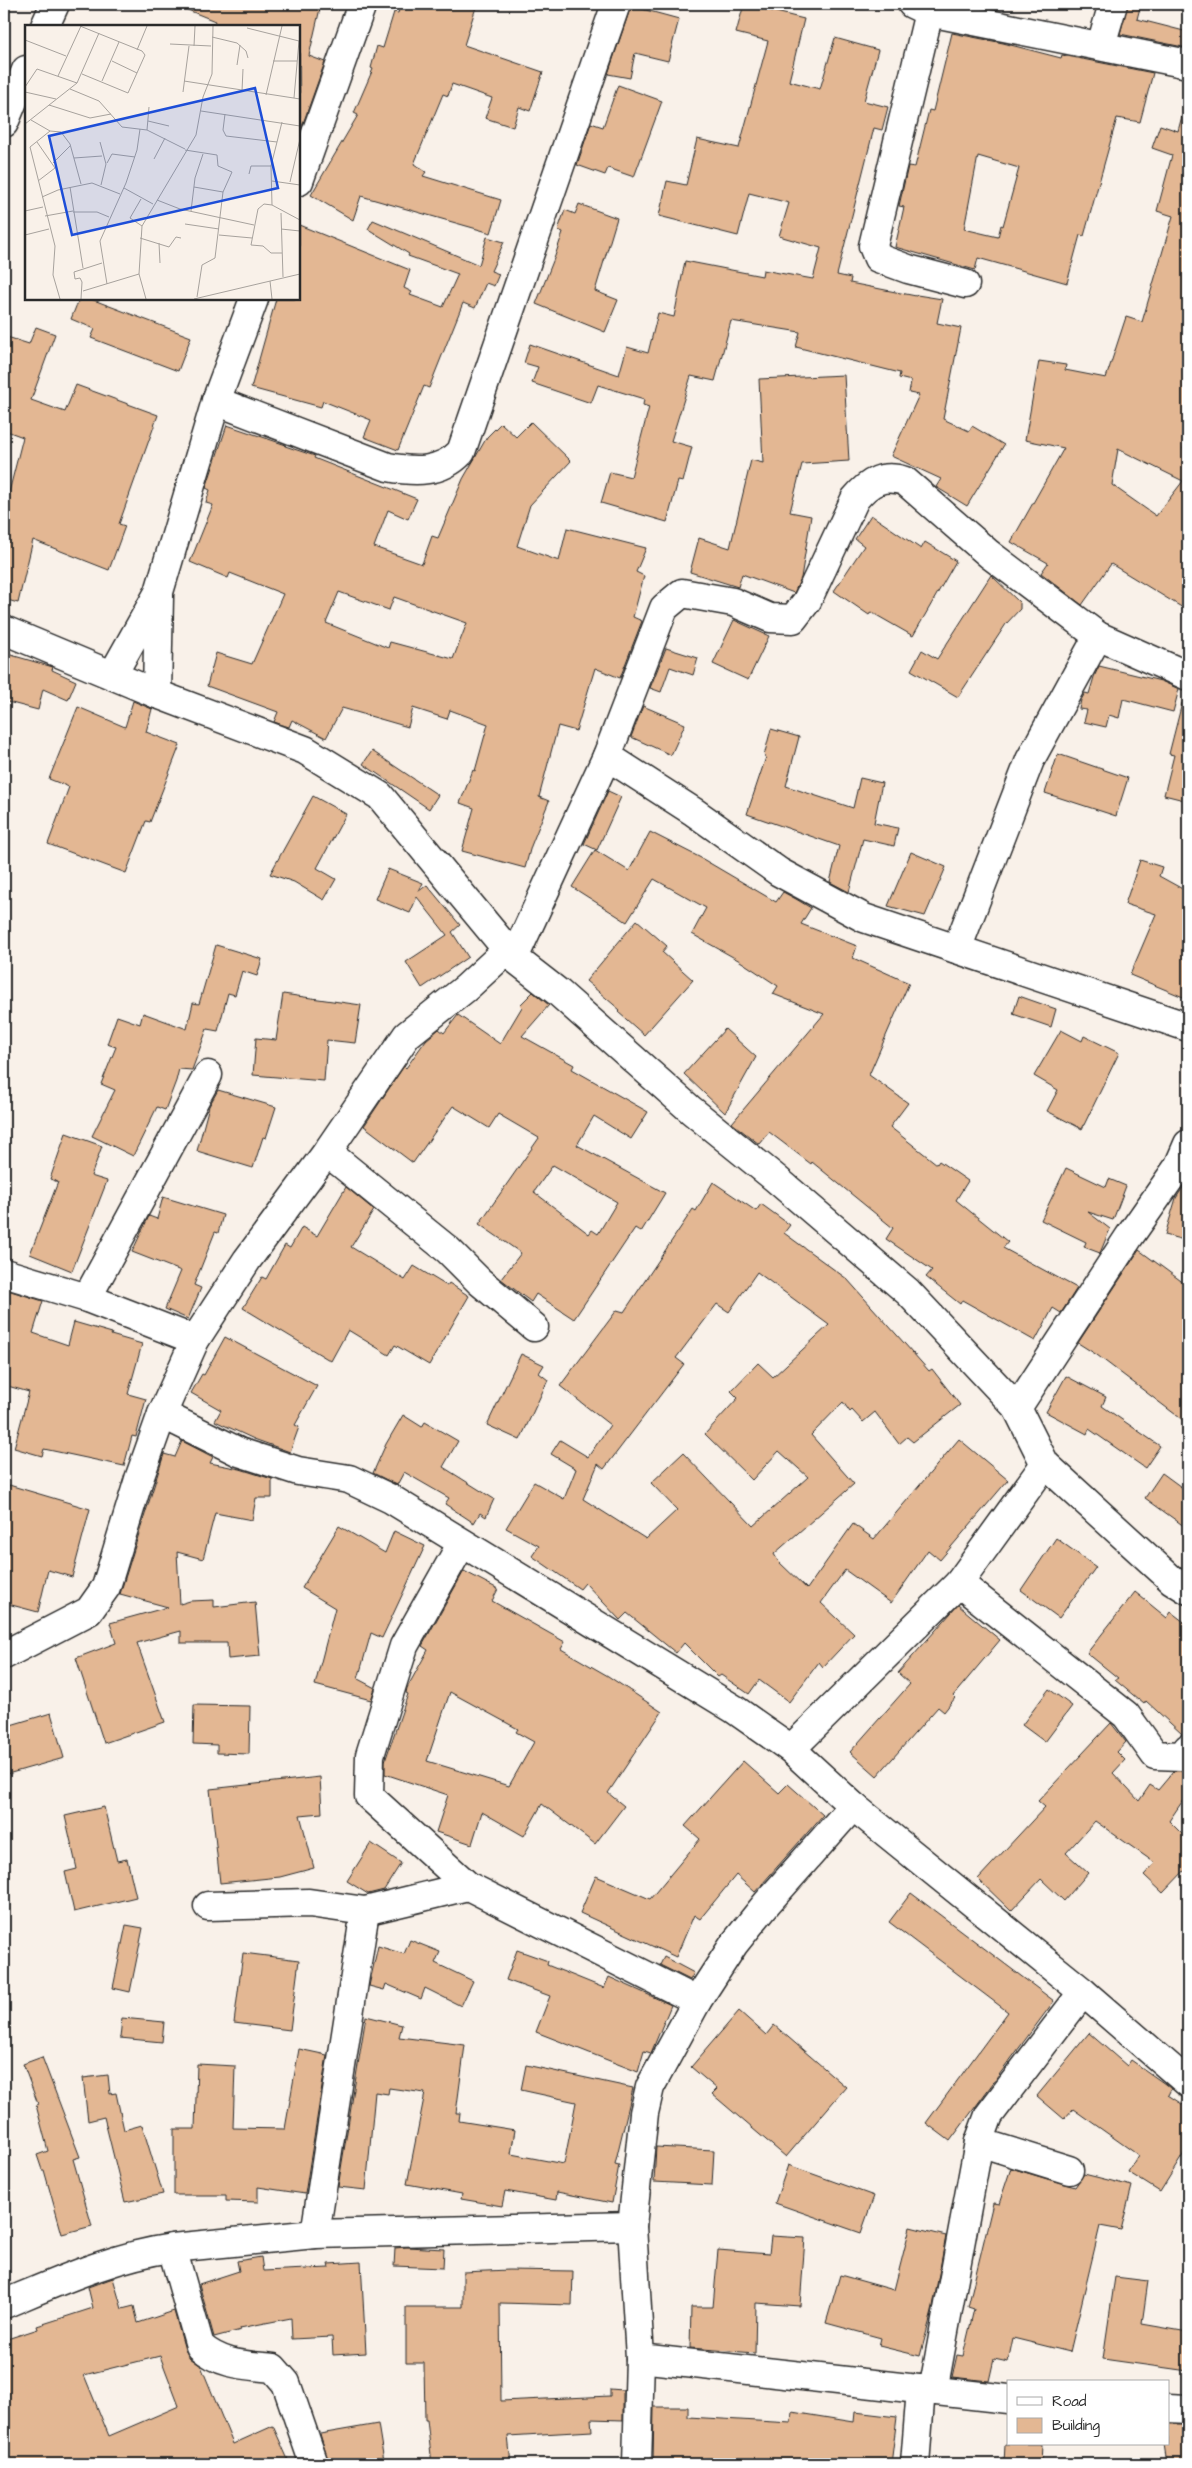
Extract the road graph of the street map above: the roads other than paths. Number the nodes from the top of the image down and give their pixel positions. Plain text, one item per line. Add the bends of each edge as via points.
1 (55, 4) edge
2 (362, 4) edge
3 (616, 4) edge
4 (1113, 4) edge
5 (921, 8) edge
6 (45, 25) edge
7 (1100, 45) junction
8 (1188, 64) edge
9 (25, 72) edge
10 (4, 123) edge
11 (300, 178) edge
12 (965, 284) dead end
13 (254, 300) edge
14 (216, 401) junction
15 (159, 592) junction
16 (4, 630) edge
17 (1098, 636) junction
18 (113, 674) junction
19 (1188, 676) edge
20 (157, 694) junction
21 (607, 756) junction
22 (958, 949) junction
23 (510, 954) junction
24 (1188, 1027) edge
25 (208, 1075) dead end
26 (1188, 1144) edge
27 (326, 1152) junction
28 (4, 1273) edge
29 (87, 1298) junction
30 (534, 1327) dead end
31 (195, 1340) junction
32 (1017, 1408) junction
33 (162, 1414) junction
34 (1045, 1464) junction
35 (462, 1543) junction
36 (959, 1583) junction
37 (1188, 1590) edge
38 (4, 1655) edge
39 (1188, 1748) edge
40 (791, 1749) junction
41 (854, 1806) junction
42 (468, 1886) junction
43 (208, 1906) dead end
44 (365, 1911) junction
45 (1082, 1992) junction
46 (697, 2002) junction
47 (1188, 2083) edge
48 (979, 2142) junction
49 (1069, 2170) dead end
50 (632, 2226) junction
51 (315, 2234) junction
52 (172, 2248) junction
53 (4, 2304) edge
54 (640, 2358) junction
55 (927, 2390) junction
56 (1007, 2399) edge
57 (1170, 2408) edge
58 (1188, 2409) edge
59 (314, 2464) edge
60 (637, 2464) edge
61 (915, 2464) edge

1 - 6 street
2 - 11 street
3 - 14 street via 461,452 451,463 412,471 388,467
4 - 7 street
5 - 7 street
5 - 12 street via 873,246 878,258
7 - 8 street
9 - 10 street
13 - 14 street
14 - 15 street
15 - 18 street
15 - 20 street
16 - 18 street
17 - 19 street
17 - 21 street via 989,554 905,481 893,477 880,478 865,487 856,499 808,601 793,619 770,618 733,602 682,593 664,608
17 - 22 street via 1030,760
18 - 20 street
20 - 23 street via 305,750 380,796
21 - 22 street via 779,872 864,918
21 - 23 street
22 - 24 street
23 - 27 street via 407,1035
23 - 32 street via 691,1110 877,1263
25 - 29 street
26 - 32 street via 1178,1167
27 - 30 street via 448,1250
27 - 31 street via 247,1260
28 - 29 street
29 - 31 street
31 - 33 street
32 - 34 street
33 - 35 street via 239,1452 298,1470 349,1479 391,1499
33 - 38 street via 106,1586 89,1611
34 - 36 street
34 - 37 street via 1172,1580
35 - 40 street via 734,1709
35 - 42 street via 404,1646 370,1755 369,1796
36 - 39 street via 1126,1715 1155,1755 1182,1756
36 - 40 street
40 - 41 street
41 - 45 street
41 - 46 street via 734,1944
42 - 44 street
42 - 46 street
43 - 44 street via 310,1903
44 - 51 street
45 - 47 street
45 - 48 street via 989,2115
46 - 50 street via 650,2086 644,2113
48 - 49 street
48 - 55 street
50 - 51 street
50 - 54 street
51 - 52 street
52 - 53 street via 149,2251 61,2280
52 - 59 street via 200,2346 212,2357 273,2368 286,2384
54 - 55 street
54 - 60 street
55 - 56 street
55 - 61 street
57 - 58 street

